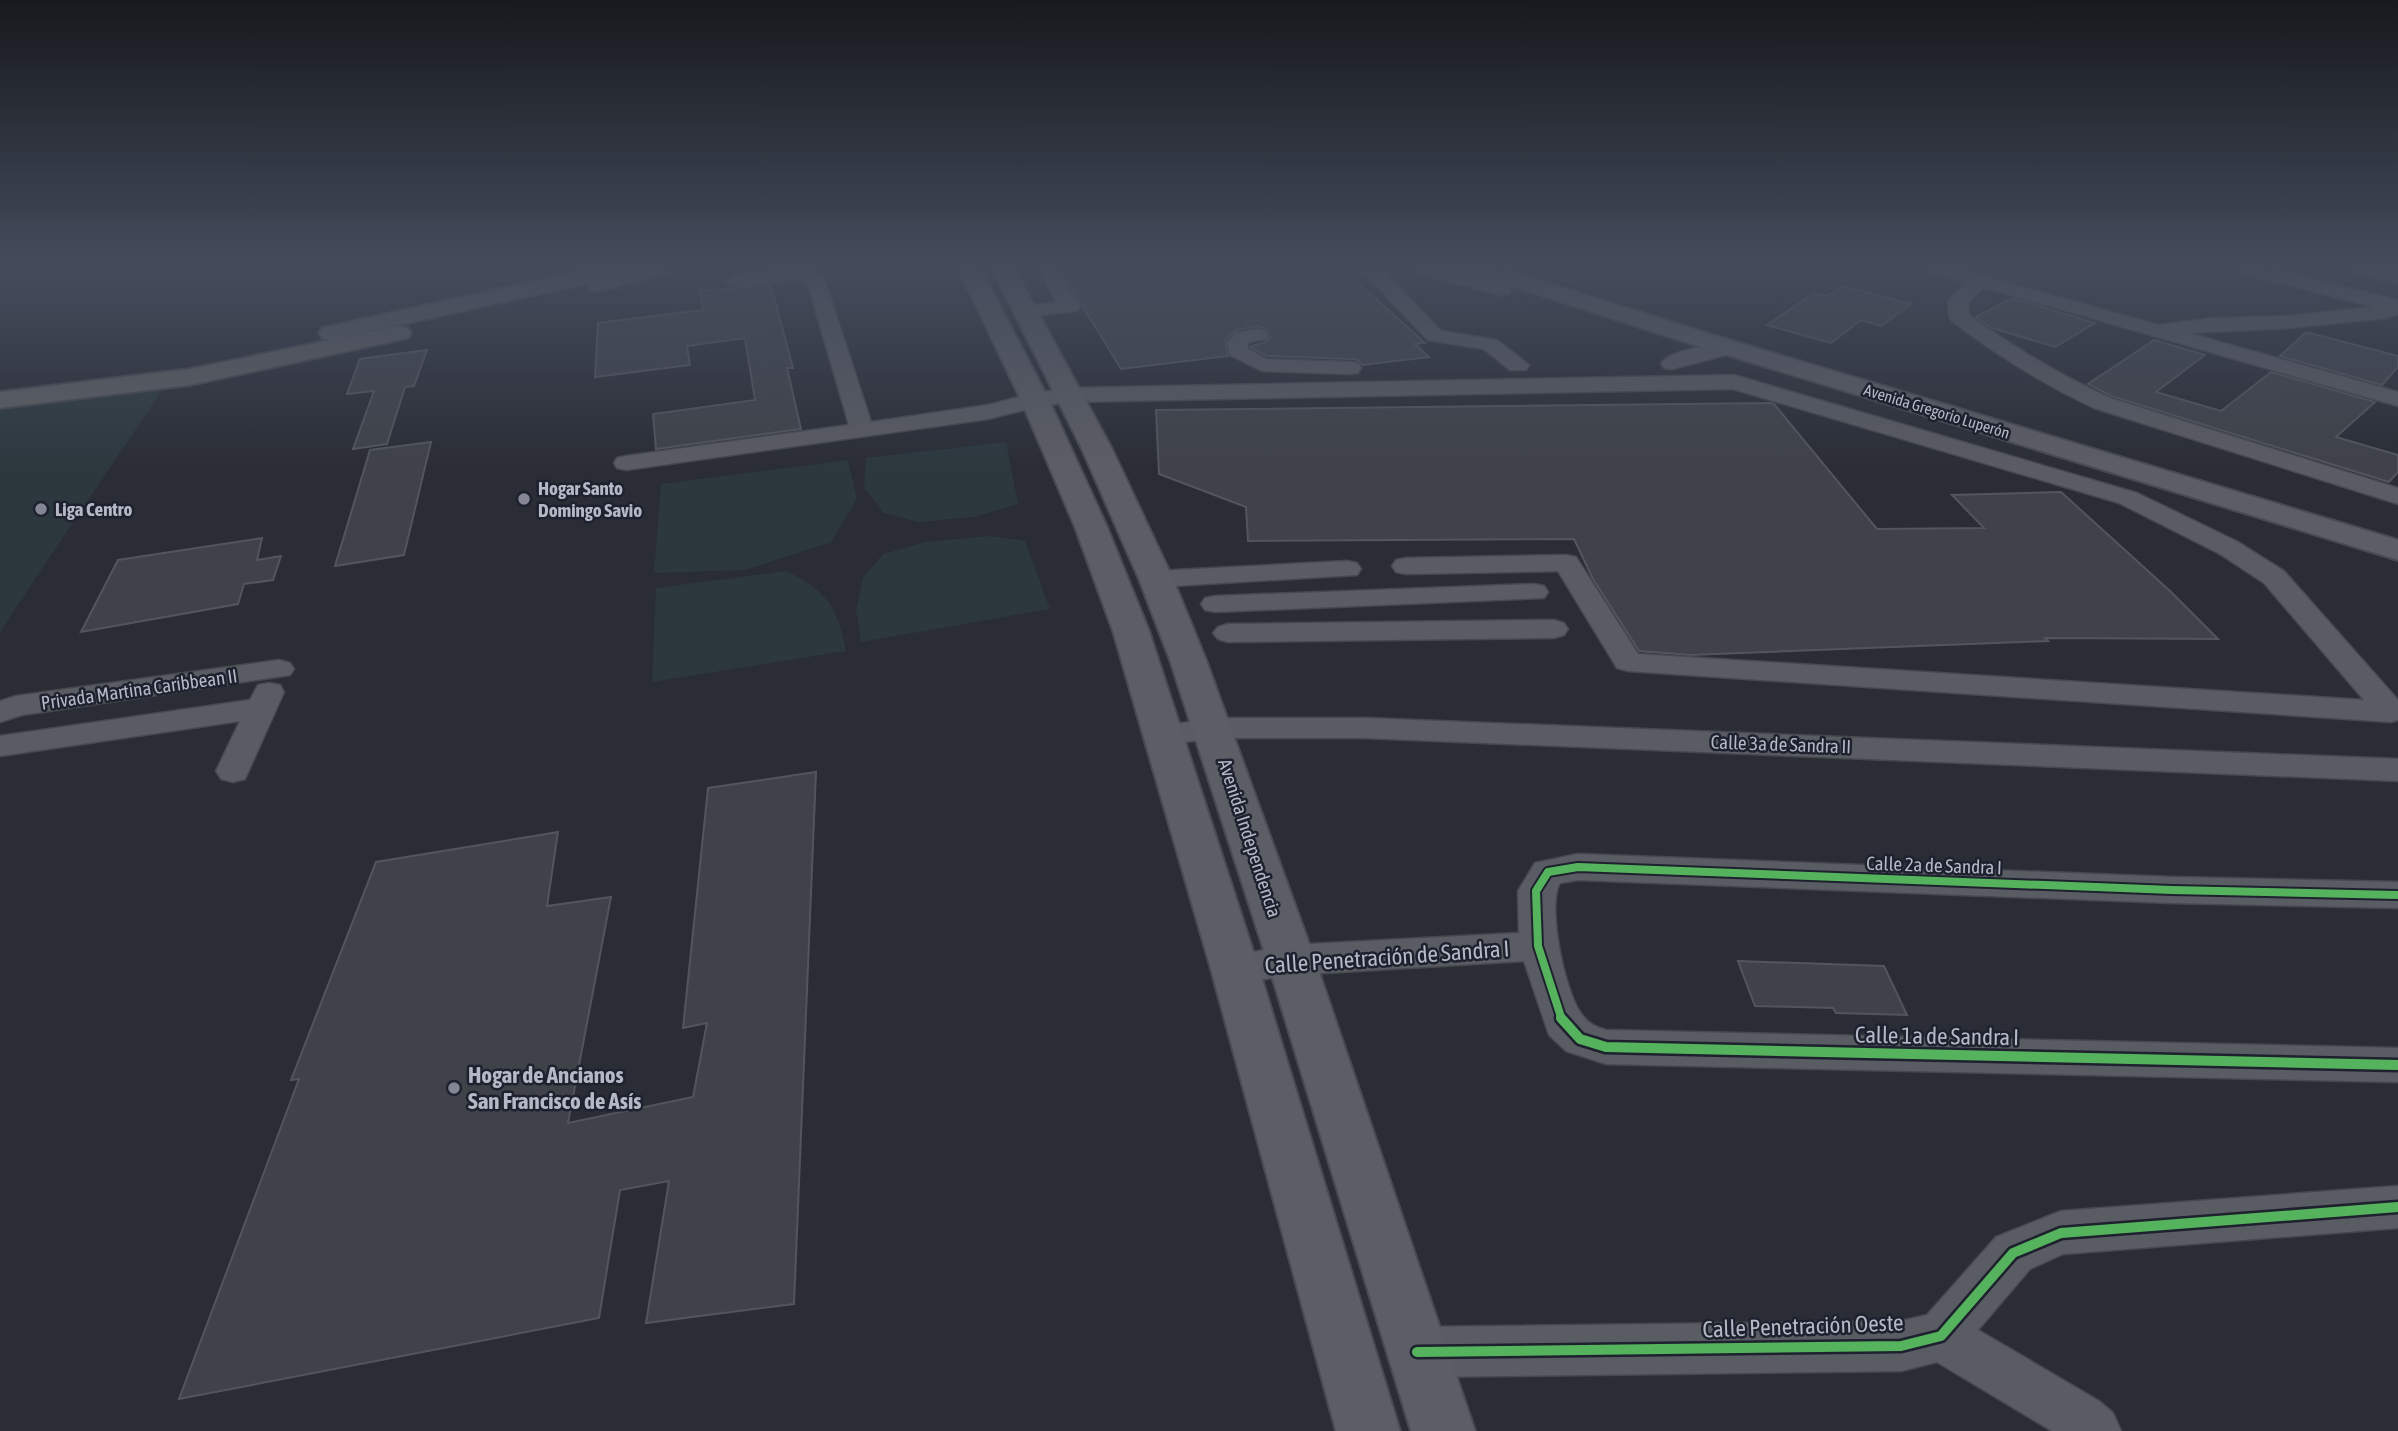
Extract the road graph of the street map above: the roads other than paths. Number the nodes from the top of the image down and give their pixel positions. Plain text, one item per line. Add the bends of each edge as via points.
1 (319, 335) edge
2 (323, 335) edge
3 (390, 335) edge
4 (391, 335) edge
5 (833, 335) edge
6 (1012, 335) edge
7 (1034, 335) edge
8 (1258, 335) dead end
9 (1434, 335) edge
10 (1681, 335) edge
11 (1687, 335) edge
12 (1751, 335) edge
13 (1982, 335) edge
14 (2170, 335) edge
15 (1707, 341) junction
16 (1731, 348) junction
17 (1773, 361) junction
18 (1672, 363) junction
19 (1518, 365) junction
20 (1491, 366) dead end
21 (1368, 368) dead end
22 (0, 376) edge
23 (0, 383) edge
24 (46, 384) junction
25 (0, 393) edge
26 (1052, 397) junction
27 (2398, 399) edge
28 (0, 400) edge
29 (862, 429) junction
30 (626, 463) dead end
31 (2398, 496) edge
32 (2398, 527) edge
33 (2398, 550) edge
34 (1406, 566) dead end
35 (1347, 569) dead end
36 (1313, 570) junction
37 (1156, 579) junction
38 (1534, 592) dead end
39 (1324, 599) junction
40 (1215, 604) dead end
41 (1554, 629) dead end
42 (1336, 630) junction
43 (1228, 633) dead end
44 (261, 708) junction
45 (0, 712) edge
46 (1213, 728) junction
47 (1164, 735) junction
48 (0, 746) edge
49 (233, 771) dead end
50 (2398, 771) edge
51 (2398, 895) edge
52 (1538, 946) junction
53 (1291, 960) junction
54 (1235, 969) junction
55 (2398, 1065) edge
56 (2398, 1207) edge
57 (1941, 1336) junction
58 (1418, 1352) junction
59 (1368, 1431) edge
60 (1443, 1431) edge
61 (2095, 1431) edge

1 - 22 highway via 143,362
2 - 24 highway via 249,352
3 - 24 highway via 223,366
4 - 28 highway via 190,377
5 - 29 street
6 - 26 main road, Avenida Independencia
7 - 26 main road, Avenida Independencia
8 - 21 street via 1243,337 1237,342 1237,351 1262,365
9 - 19 street via 1490,344
10 - 15 main road
11 - 15 main road, Avenida Gregorio Luperón
12 - 32 main road, Avenida Gregorio Luperón
13 - 31 street via 2062,385 2102,403
14 - 27 street
15 - 16 main road, Avenida Gregorio Luperón
16 - 17 main road, Avenida Gregorio Luperón
16 - 18 street
17 - 18 street
17 - 33 main road, Avenida Gregorio Luperón
18 - 19 street
19 - 20 street
23 - 24 highway
24 - 25 highway
26 - 29 street via 988,412
26 - 34 street via 1734,382 2128,498 2229,548 2274,577 2391,712 1628,662 1566,563
26 - 37 main road, Avenida Independencia
26 - 47 main road, Avenida Independencia via 1091,527
29 - 30 street
35 - 36 street
36 - 37 street
36 - 39 street
37 - 46 main road, Avenida Independencia
38 - 39 street
39 - 40 street
39 - 42 street
41 - 42 street
42 - 43 street
44 - 45 street, Privada Martina Caribbean II via 282,661
44 - 48 street, Privada Martina Caribbean II
44 - 49 street, Privada Martina Caribbean II
46 - 47 street, Calle 3a de Sandra II
46 - 50 street, Calle 3a de Sandra II via 1365,728
46 - 53 main road, Avenida Independencia
47 - 54 main road, Avenida Independencia
51 - 52 street, Calle 2a de Sandra I via 1578,867 1548,872 1536,891
52 - 53 street, Calle Penetración de Sandra I
52 - 55 street, Calle 1a de Sandra I via 1563,1023 1580,1040 1606,1047
53 - 54 street, Calle Penetración de Sandra I
53 - 58 main road, Avenida Independencia
54 - 59 main road, Avenida Independencia
56 - 57 street via 2061,1233 2012,1253
57 - 58 street, Calle Penetración Oeste via 1901,1346
57 - 61 street
58 - 60 main road, Avenida Independencia

